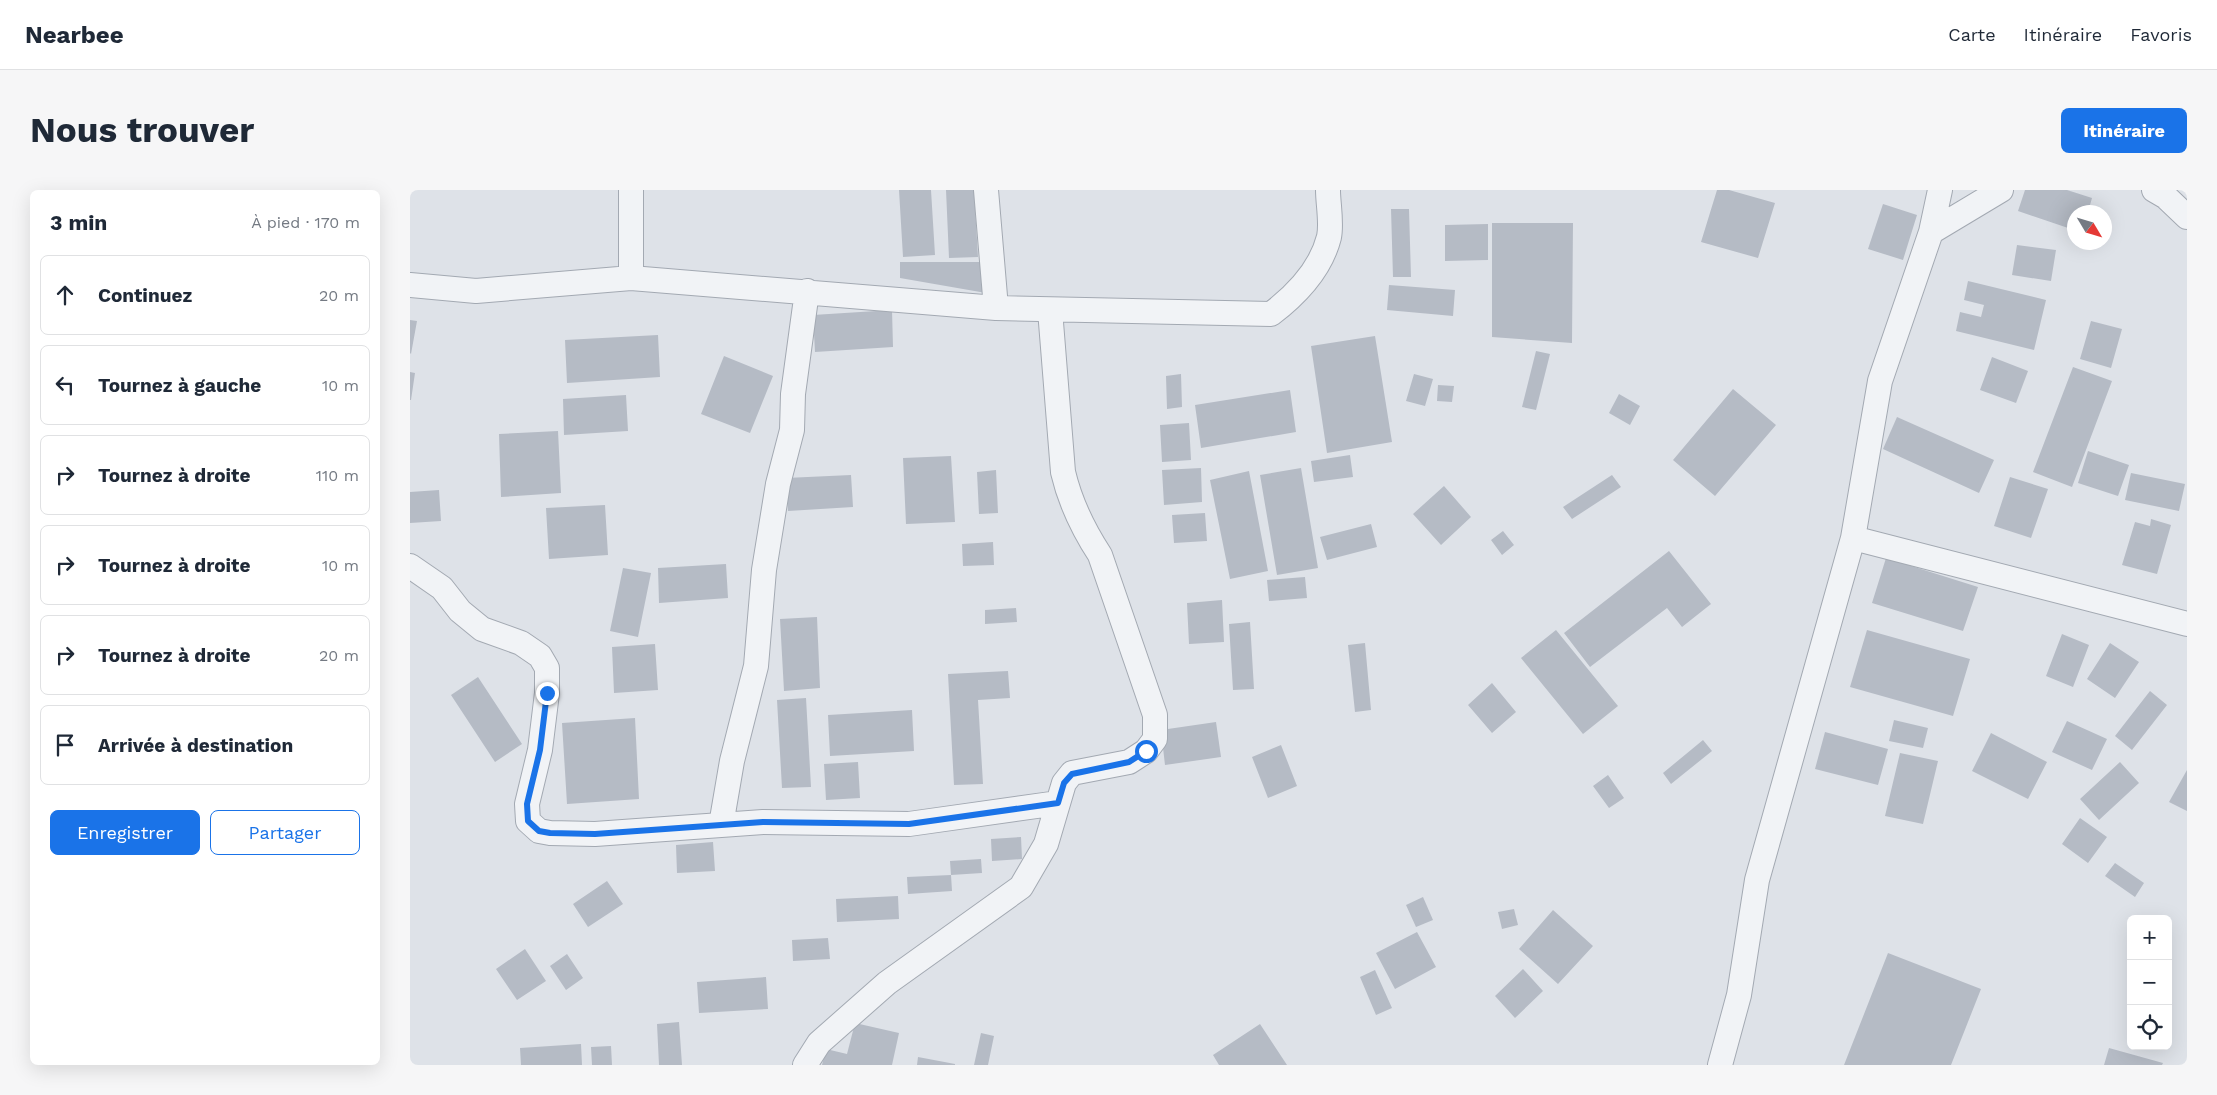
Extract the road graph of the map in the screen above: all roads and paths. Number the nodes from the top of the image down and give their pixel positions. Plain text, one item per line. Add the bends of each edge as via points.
1 (631, 190) edge
2 (986, 190) edge
3 (1328, 190) edge
4 (1940, 190) edge
5 (2001, 190) edge
6 (2156, 190) edge
7 (2187, 217) edge
8 (1931, 232) junction
9 (631, 278) junction
10 (410, 285) edge
11 (806, 292) junction
12 (996, 308) junction
13 (1050, 310) junction
14 (1854, 538) junction
15 (410, 566) edge
16 (2187, 624) edge
17 (1058, 803) junction
18 (722, 825) junction
19 (805, 1065) edge
20 (1720, 1065) edge

1 - 9 street
2 - 12 street
3 - 13 street via 1329,236 1318,263 1302,286 1271,314
4 - 8 street
5 - 8 street
6 - 7 street
8 - 14 street via 1880,382
9 - 10 street via 476,291
9 - 11 street
11 - 12 street
11 - 18 street via 792,430 778,484 764,570 756,666 732,760
12 - 13 street
13 - 17 street via 1063,472 1069,495 1100,555 1154,715 1154,739 1146,751 1129,762 1072,774 1064,783
14 - 16 street
14 - 20 street via 1756,880 1739,995
15 - 18 street via 442,588 460,611 482,629 521,643 540,656 547,668 540,750 527,804 528,821 539,831 595,834
17 - 18 street via 909,824 763,822
17 - 19 street via 1046,844 1021,887 887,983 819,1043

